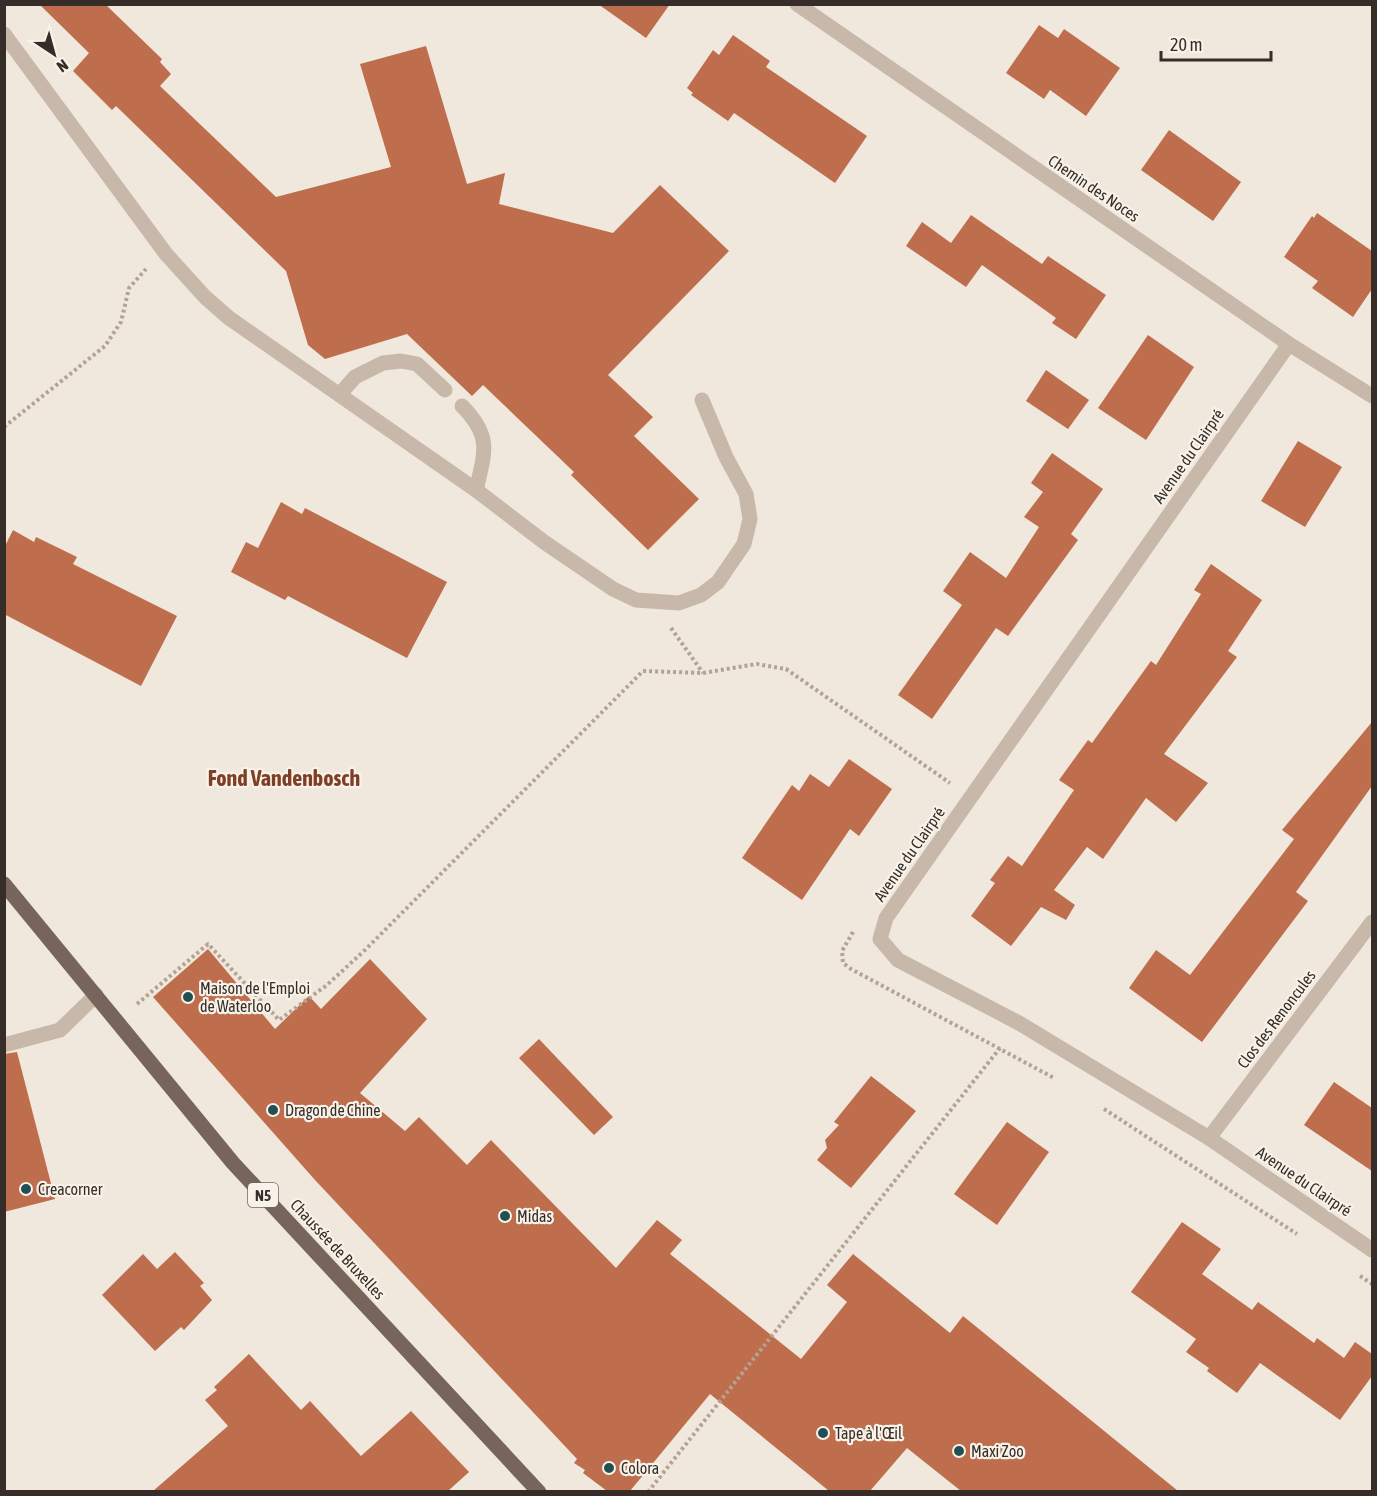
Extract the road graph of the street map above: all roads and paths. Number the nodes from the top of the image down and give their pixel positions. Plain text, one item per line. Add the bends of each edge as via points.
1 (797, 4) edge
2 (4, 34) edge
3 (166, 254) junction
4 (1289, 344) junction
5 (445, 390) dead end
6 (340, 394) junction
7 (1372, 396) edge
8 (702, 400) dead end
9 (462, 406) dead end
10 (4, 427) edge
11 (476, 490) junction
12 (659, 603) junction
13 (703, 673) junction
14 (970, 797) junction
15 (4, 884) edge
16 (1372, 922) edge
17 (96, 995) junction
18 (117, 1020) junction
19 (1019, 1023) junction
20 (4, 1045) edge
21 (1209, 1138) junction
22 (1372, 1250) edge
23 (540, 1491) edge
24 (648, 1491) edge

1 - 4 street, Chemin des Noces
2 - 3 street
3 - 6 street via 229,318
3 - 10 path via 129,288 121,322 105,346
4 - 7 street, Chemin des Noces
4 - 14 street, Avenue du Clairpré
5 - 6 street via 417,364 401,361 383,363 355,376
6 - 11 street
8 - 12 street via 746,494 750,519 744,544 718,582 701,595 679,603
9 - 11 street via 477,423 485,448
11 - 12 street via 613,589 636,600
12 - 13 path via 674,636
13 - 14 path via 757,664 786,669
13 - 18 path via 643,671 365,950 327,985 279,1020 208,944
14 - 19 street, Avenue du Clairpré via 886,918 880,939 898,960
15 - 17 main road, Chaussée de Bruxelles / N5
16 - 21 street, Clos des Renoncules
17 - 18 main road, Chaussée de Bruxelles / N5
17 - 20 street via 60,1030
18 - 23 main road, Chaussée de Bruxelles / N5 via 233,1163
19 - 21 street, Avenue du Clairpré
19 - 24 path
21 - 22 street, Avenue du Clairpré

